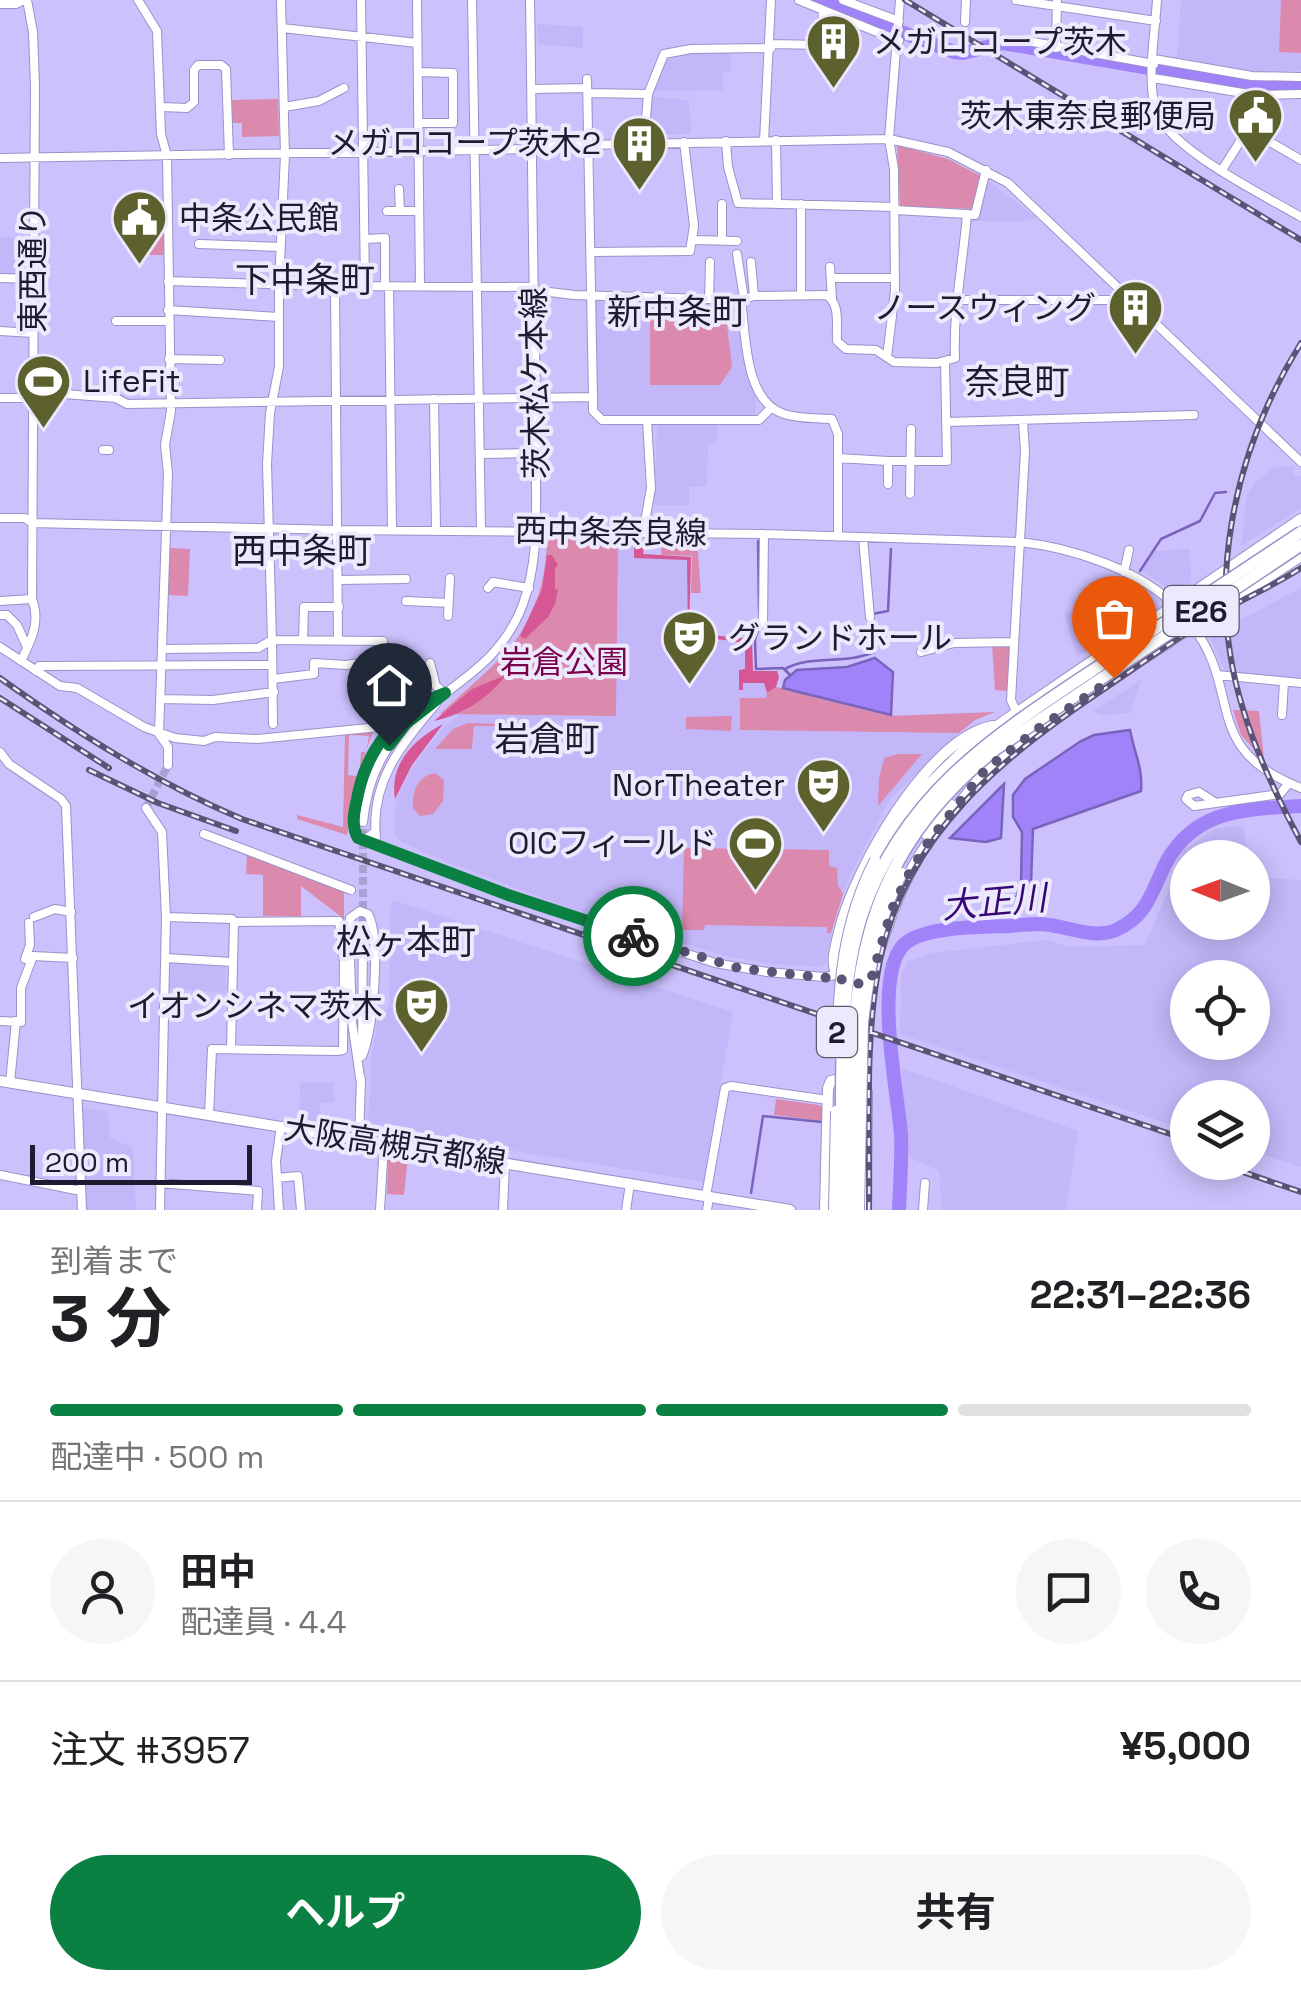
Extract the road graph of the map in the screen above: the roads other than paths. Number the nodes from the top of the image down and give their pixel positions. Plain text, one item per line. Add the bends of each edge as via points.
1 (25, 0) edge
2 (138, 0) edge
3 (281, 0) edge
4 (361, 0) edge
5 (417, 0) edge
6 (472, 0) edge
7 (530, 0) edge
8 (770, 0) edge
9 (799, 0) edge
10 (844, 0) edge
11 (900, 0) edge
12 (966, 0) edge
13 (1016, 0) edge
14 (1156, 0) edge
15 (1057, 3) edge
16 (0, 4) edge
17 (823, 10) junction
18 (900, 21) junction
19 (1156, 21) junction
20 (965, 22) dead end
21 (282, 28) junction
22 (899, 38) junction
23 (361, 39) junction
24 (1001, 40) dead end
25 (417, 43) junction
26 (771, 46) junction
27 (1056, 48) junction
28 (1154, 62) junction
29 (418, 72) junction
30 (1301, 76) edge
31 (1153, 77) junction
32 (587, 87) junction
33 (344, 88) dead end
34 (532, 89) junction
35 (648, 94) junction
36 (1301, 94) edge
37 (1255, 96) junction
38 (161, 107) junction
39 (284, 108) junction
40 (418, 124) junction
41 (1248, 130) junction
42 (764, 140) junction
43 (776, 140) junction
44 (889, 140) junction
45 (726, 141) junction
46 (684, 142) junction
47 (644, 143) junction
48 (590, 144) junction
49 (533, 148) junction
50 (475, 150) junction
51 (418, 152) junction
52 (364, 153) junction
53 (229, 155) junction
54 (285, 155) junction
55 (167, 156) junction
56 (0, 158) edge
57 (34, 158) junction
58 (1301, 160) edge
59 (986, 170) junction
60 (1222, 170) junction
61 (400, 189) dead end
62 (776, 202) junction
63 (722, 204) dead end
64 (801, 204) junction
65 (895, 208) junction
66 (387, 211) dead end
67 (400, 211) junction
68 (420, 211) junction
69 (967, 214) junction
70 (1301, 217) edge
71 (366, 239) junction
72 (694, 240) junction
73 (722, 241) junction
74 (737, 241) dead end
75 (199, 244) dead end
76 (280, 248) junction
77 (590, 252) junction
78 (737, 254) dead end
79 (710, 262) dead end
80 (751, 262) dead end
81 (830, 267) dead end
82 (0, 278) edge
83 (831, 278) junction
84 (895, 278) junction
85 (33, 279) junction
86 (168, 280) junction
87 (279, 284) junction
88 (335, 286) junction
89 (365, 286) junction
90 (420, 286) junction
91 (388, 287) junction
92 (477, 287) junction
93 (534, 288) junction
94 (591, 294) junction
95 (801, 294) junction
96 (709, 298) junction
97 (746, 298) junction
98 (832, 298) junction
99 (960, 300) junction
100 (1131, 300) junction
101 (168, 310) junction
102 (279, 316) junction
103 (116, 321) dead end
104 (168, 321) junction
105 (0, 331) edge
106 (33, 333) junction
107 (887, 357) junction
108 (168, 359) junction
109 (220, 360) dead end
110 (945, 362) junction
111 (35, 395) junction
112 (480, 397) junction
113 (0, 398) edge
114 (536, 398) junction
115 (593, 398) junction
116 (434, 399) junction
117 (392, 401) junction
118 (171, 402) junction
119 (272, 402) junction
120 (336, 402) junction
121 (771, 408) junction
122 (1194, 415) dead end
123 (647, 420) junction
124 (946, 422) junction
125 (1023, 422) junction
126 (911, 428) dead end
127 (528, 453) dead end
128 (481, 454) junction
129 (838, 458) junction
130 (888, 461) junction
131 (911, 461) junction
132 (1301, 462) edge
133 (888, 484) dead end
134 (910, 494) dead end
135 (0, 518) edge
136 (1301, 519) edge
137 (32, 522) junction
138 (166, 524) junction
139 (268, 529) junction
140 (338, 530) junction
141 (392, 530) junction
142 (436, 530) junction
143 (481, 530) junction
144 (535, 530) junction
145 (1301, 532) edge
146 (642, 533) junction
147 (764, 534) junction
148 (838, 537) junction
149 (862, 538) junction
150 (1019, 542) junction
151 (1301, 545) edge
152 (1129, 550) dead end
153 (1301, 556) edge
154 (1124, 572) junction
155 (450, 578) dead end
156 (406, 579) dead end
157 (338, 580) junction
158 (488, 588) dead end
159 (529, 588) junction
160 (1252, 590) junction
161 (32, 600) junction
162 (406, 600) dead end
163 (0, 601) edge
164 (449, 602) junction
165 (1174, 606) junction
166 (339, 607) junction
167 (1183, 615) junction
168 (0, 616) edge
169 (448, 616) dead end
170 (870, 617) dead end
171 (763, 624) dead end
172 (1193, 626) junction
173 (272, 640) junction
174 (303, 640) junction
175 (338, 640) junction
176 (382, 641) dead end
177 (1014, 642) junction
178 (0, 648) edge
179 (27, 648) junction
180 (162, 649) junction
181 (921, 652) dead end
182 (379, 660) dead end
183 (21, 661) junction
184 (430, 662) dead end
185 (272, 665) junction
186 (162, 666) junction
187 (36, 671) junction
188 (1217, 675) junction
189 (273, 679) junction
190 (1065, 680) junction
191 (1284, 682) junction
192 (1301, 683) edge
193 (274, 692) junction
194 (445, 693) junction
195 (162, 699) junction
196 (1016, 712) junction
197 (1282, 715) dead end
198 (273, 724) dead end
199 (993, 726) junction
200 (386, 732) junction
201 (159, 734) junction
202 (0, 752) edge
203 (168, 765) tunnel mouth
204 (985, 770) junction
205 (1289, 783) junction
206 (1301, 788) edge
207 (1213, 801) dead end
208 (146, 808) dead end
209 (363, 822) tunnel mouth
210 (375, 832) junction
211 (204, 834) dead end
212 (364, 840) junction
213 (378, 844) junction
214 (352, 890) dead end
215 (71, 912) junction
216 (166, 917) junction
217 (234, 922) junction
218 (363, 933) tunnel mouth
219 (28, 957) junction
220 (73, 958) junction
221 (166, 958) junction
222 (232, 962) junction
223 (836, 975) junction
224 (0, 1021) edge
225 (16, 1021) junction
226 (231, 1049) junction
227 (362, 1056) junction
228 (5, 1082) edge
229 (361, 1084) junction
230 (77, 1094) junction
231 (828, 1100) junction
232 (160, 1107) junction
233 (209, 1114) junction
234 (282, 1126) junction
235 (359, 1140) junction
236 (384, 1144) junction
237 (504, 1163) junction
238 (0, 1175) edge
239 (276, 1178) junction
240 (160, 1183) junction
241 (925, 1183) dead end
242 (630, 1184) junction
243 (81, 1191) junction
244 (707, 1196) junction
245 (82, 1210) edge
246 (160, 1210) edge
247 (257, 1210) edge
248 (279, 1210) edge
249 (301, 1210) edge
250 (380, 1210) edge
251 (503, 1210) edge
252 (626, 1210) edge
253 (706, 1210) edge
254 (790, 1210) edge
255 (825, 1210) edge
256 (834, 1210) edge
257 (842, 1210) edge
258 (850, 1210) edge
259 (862, 1210) edge
260 (923, 1210) edge

1 - 16 street
1 - 57 street, 東西通り via 33,32
2 - 38 street via 157,31
3 - 21 street
4 - 23 street
5 - 25 street
6 - 50 street
7 - 34 street, 茨木松ケ本線
8 - 26 street
9 - 17 street
10 - 18 street
11 - 18 street
12 - 20 street
13 - 15 street
14 - 19 street
15 - 19 street
15 - 27 street
17 - 22 street
17 - 26 street via 820,46
18 - 22 street
19 - 28 street
21 - 23 street
21 - 39 street
22 - 44 street
23 - 25 street
23 - 52 street
24 - 27 street
25 - 29 street
26 - 35 street via 668,51
26 - 42 street
27 - 28 street
28 - 30 street
28 - 31 street
29 - 40 street
29 - 40 street via 453,73 454,123
31 - 37 street
31 - 60 street via 1159,120 1180,144
32 - 34 street
32 - 35 street
32 - 48 street
33 - 39 street
34 - 49 street, 茨木松ケ本線
35 - 47 street
36 - 37 street
37 - 41 street
38 - 53 street via 187,108 194,102 198,65 221,65
38 - 55 street
39 - 54 street
40 - 51 street
41 - 58 street
41 - 60 street
42 - 43 street
42 - 45 street
43 - 44 street
43 - 62 street
44 - 59 street via 948,152
44 - 65 street
45 - 46 street
45 - 62 street via 738,202
46 - 47 street
46 - 72 street
47 - 48 street
48 - 49 street
48 - 77 street
49 - 50 street
49 - 93 street, 茨木松ケ本線
50 - 51 street
50 - 92 street
51 - 52 street
51 - 68 street
52 - 54 street
52 - 71 street
53 - 54 street
53 - 55 street
54 - 76 street
55 - 57 street
55 - 86 street
56 - 57 street
57 - 85 street, 東西通り
59 - 69 street via 975,214
59 - 100 street via 1008,183
60 - 70 street
61 - 67 street
62 - 64 street
63 - 73 street
64 - 65 street
64 - 95 street
65 - 69 street
65 - 84 street
66 - 67 street
67 - 68 street
68 - 90 street
69 - 99 street
71 - 89 street
71 - 91 street via 385,238
72 - 73 street
72 - 77 street via 686,253
73 - 74 street
75 - 76 street
76 - 87 street
77 - 94 street
78 - 97 street
79 - 96 street
80 - 97 street
81 - 83 street
82 - 85 street
83 - 84 street
83 - 98 street
84 - 107 street
85 - 106 street, 東西通り
86 - 87 street
86 - 101 street
87 - 88 street
87 - 102 street
88 - 89 street
88 - 120 street
89 - 91 street
90 - 91 street
90 - 92 street
91 - 117 street
92 - 93 street
92 - 112 street
93 - 94 street
93 - 114 street, 茨木松ケ本線
94 - 96 street
94 - 115 street
95 - 97 street
95 - 98 street
96 - 97 street
97 - 121 street via 753,374
98 - 107 street via 837,341
99 - 100 street
99 - 110 street via 955,358
100 - 132 street
101 - 102 street
101 - 104 street
102 - 119 street
103 - 104 street
104 - 108 street
105 - 106 street
106 - 111 street, 東西通り
107 - 110 street
108 - 109 street
108 - 118 street
110 - 124 street
111 - 113 street
111 - 118 street
111 - 137 street, 東西通り
112 - 114 street
112 - 116 street
112 - 128 street
114 - 115 street
114 - 144 street, 茨木松ケ本線
115 - 123 street via 602,420
116 - 117 street
116 - 142 street
117 - 120 street
117 - 141 street
118 - 119 street
118 - 138 street via 164,445
119 - 120 street
119 - 139 street
120 - 140 street
121 - 123 street via 759,420
121 - 129 street via 787,416 832,419
122 - 125 street
123 - 146 street via 651,488
124 - 125 street
124 - 131 street via 947,461
125 - 150 street
126 - 131 street
127 - 128 street
128 - 143 street
129 - 130 street
129 - 148 street
130 - 131 street
130 - 133 street
131 - 134 street
135 - 137 street, 西中条奈良線
136 - 165 main road, 2
137 - 138 street, 西中条奈良線
137 - 161 street, 東西通り
138 - 139 street, 西中条奈良線
138 - 180 street
139 - 140 street, 西中条奈良線
139 - 173 street
140 - 141 street, 西中条奈良線
140 - 157 street
141 - 142 street, 西中条奈良線
142 - 143 street, 西中条奈良線
143 - 144 street, 西中条奈良線
144 - 146 street, 西中条奈良線
144 - 159 street, 茨木松ケ本線
145 - 257 highway, E26, bridge via 990,741 950,774 904,829 870,894 850,967
146 - 147 street, 西中条奈良線
147 - 148 street, 西中条奈良線
147 - 171 street
148 - 149 street, 西中条奈良線
149 - 150 street, 西中条奈良線
149 - 170 street
150 - 154 street, 西中条奈良線
150 - 177 street
151 - 258 highway, E26, bridge via 996,749 913,834 880,898 860,970
152 - 154 street
153 - 160 main road, 2
154 - 165 street, 西中条奈良線
155 - 164 street
156 - 157 street
157 - 166 street
158 - 159 street via 493,582
159 - 194 street, 茨木松ケ本線 via 495,651
160 - 167 street via 1214,596
160 - 172 main road, 2
161 - 163 street
161 - 179 street, 東西通り via 35,629
162 - 164 street
164 - 169 street
165 - 167 street, 西中条奈良線
165 - 190 main road, 2
166 - 174 street via 304,608
166 - 175 street
167 - 172 street, 西中条奈良線
167 - 190 street via 1099,671
168 - 179 street via 17,625
172 - 188 street, 西中条奈良線
172 - 204 main road, 2
173 - 174 street
173 - 180 street via 258,648
173 - 185 street
174 - 175 street
175 - 176 street
177 - 181 street via 954,643
177 - 196 street
178 - 183 street
179 - 183 street, 東西通り
180 - 186 street
182 - 189 street via 314,663 314,674
183 - 187 street
184 - 194 street via 436,686
185 - 186 street
185 - 189 street
186 - 187 street
186 - 195 street
187 - 201 street
188 - 191 street
188 - 205 street, 西中条奈良線 via 1240,748
189 - 193 street
190 - 196 main road, 2
191 - 192 street
191 - 197 street
193 - 195 street
193 - 198 street
194 - 200 street
194 - 209 street, 茨木松ケ本線 via 389,745 370,784
194 - 210 street via 389,765
195 - 201 street
196 - 199 main road, 2
199 - 223 main road via 978,729 942,760 885,826 844,916
199 - 256 main road, 2, bridge via 920,792 859,894 841,959
200 - 201 street via 379,727 204,741
200 - 212 street via 358,792 354,830
201 - 203 street via 168,747
202 - 215 street via 66,806
204 - 223 main road via 910,872 870,981 852,984
204 - 259 main road, 2, bridge via 936,820 902,873 876,943 863,1023
205 - 206 street, 西中条奈良線
205 - 207 street via 1280,794
208 - 216 street via 160,826
210 - 212 street
210 - 213 street
211 - 214 street
212 - 213 street
213 - 223 street via 715,963
215 - 219 street via 55,909 31,920
215 - 220 street
216 - 217 street
216 - 221 street
217 - 222 street
217 - 226 street via 341,923 345,1024 344,1050
218 - 227 street
219 - 220 street
219 - 225 street via 21,1022
220 - 230 street
221 - 222 street
221 - 232 street
222 - 226 street
224 - 225 street
225 - 228 street
226 - 233 street via 211,1050
227 - 229 street
227 - 229 street via 373,1022 373,932 368,914 360,911 349,926
228 - 230 main road, 大阪高槻京都線
229 - 235 street
230 - 232 main road, 大阪高槻京都線
230 - 243 street
231 - 244 street via 725,1088
231 - 255 main road
231 - 259 main road via 839,1078 852,1078 867,1092
232 - 233 main road, 大阪高槻京都線
232 - 240 street
233 - 234 main road, 大阪高槻京都線
234 - 235 main road, 大阪高槻京都線
234 - 239 street
235 - 236 main road, 大阪高槻京都線
236 - 237 main road, 大阪高槻京都線
236 - 250 street
237 - 242 main road, 大阪高槻京都線
237 - 251 street
238 - 243 street
239 - 248 street
239 - 249 street via 298,1176
240 - 246 street
240 - 247 street via 258,1191
241 - 260 street
242 - 244 main road, 大阪高槻京都線
242 - 252 street
243 - 245 street
244 - 253 street
244 - 254 main road, 大阪高槻京都線

